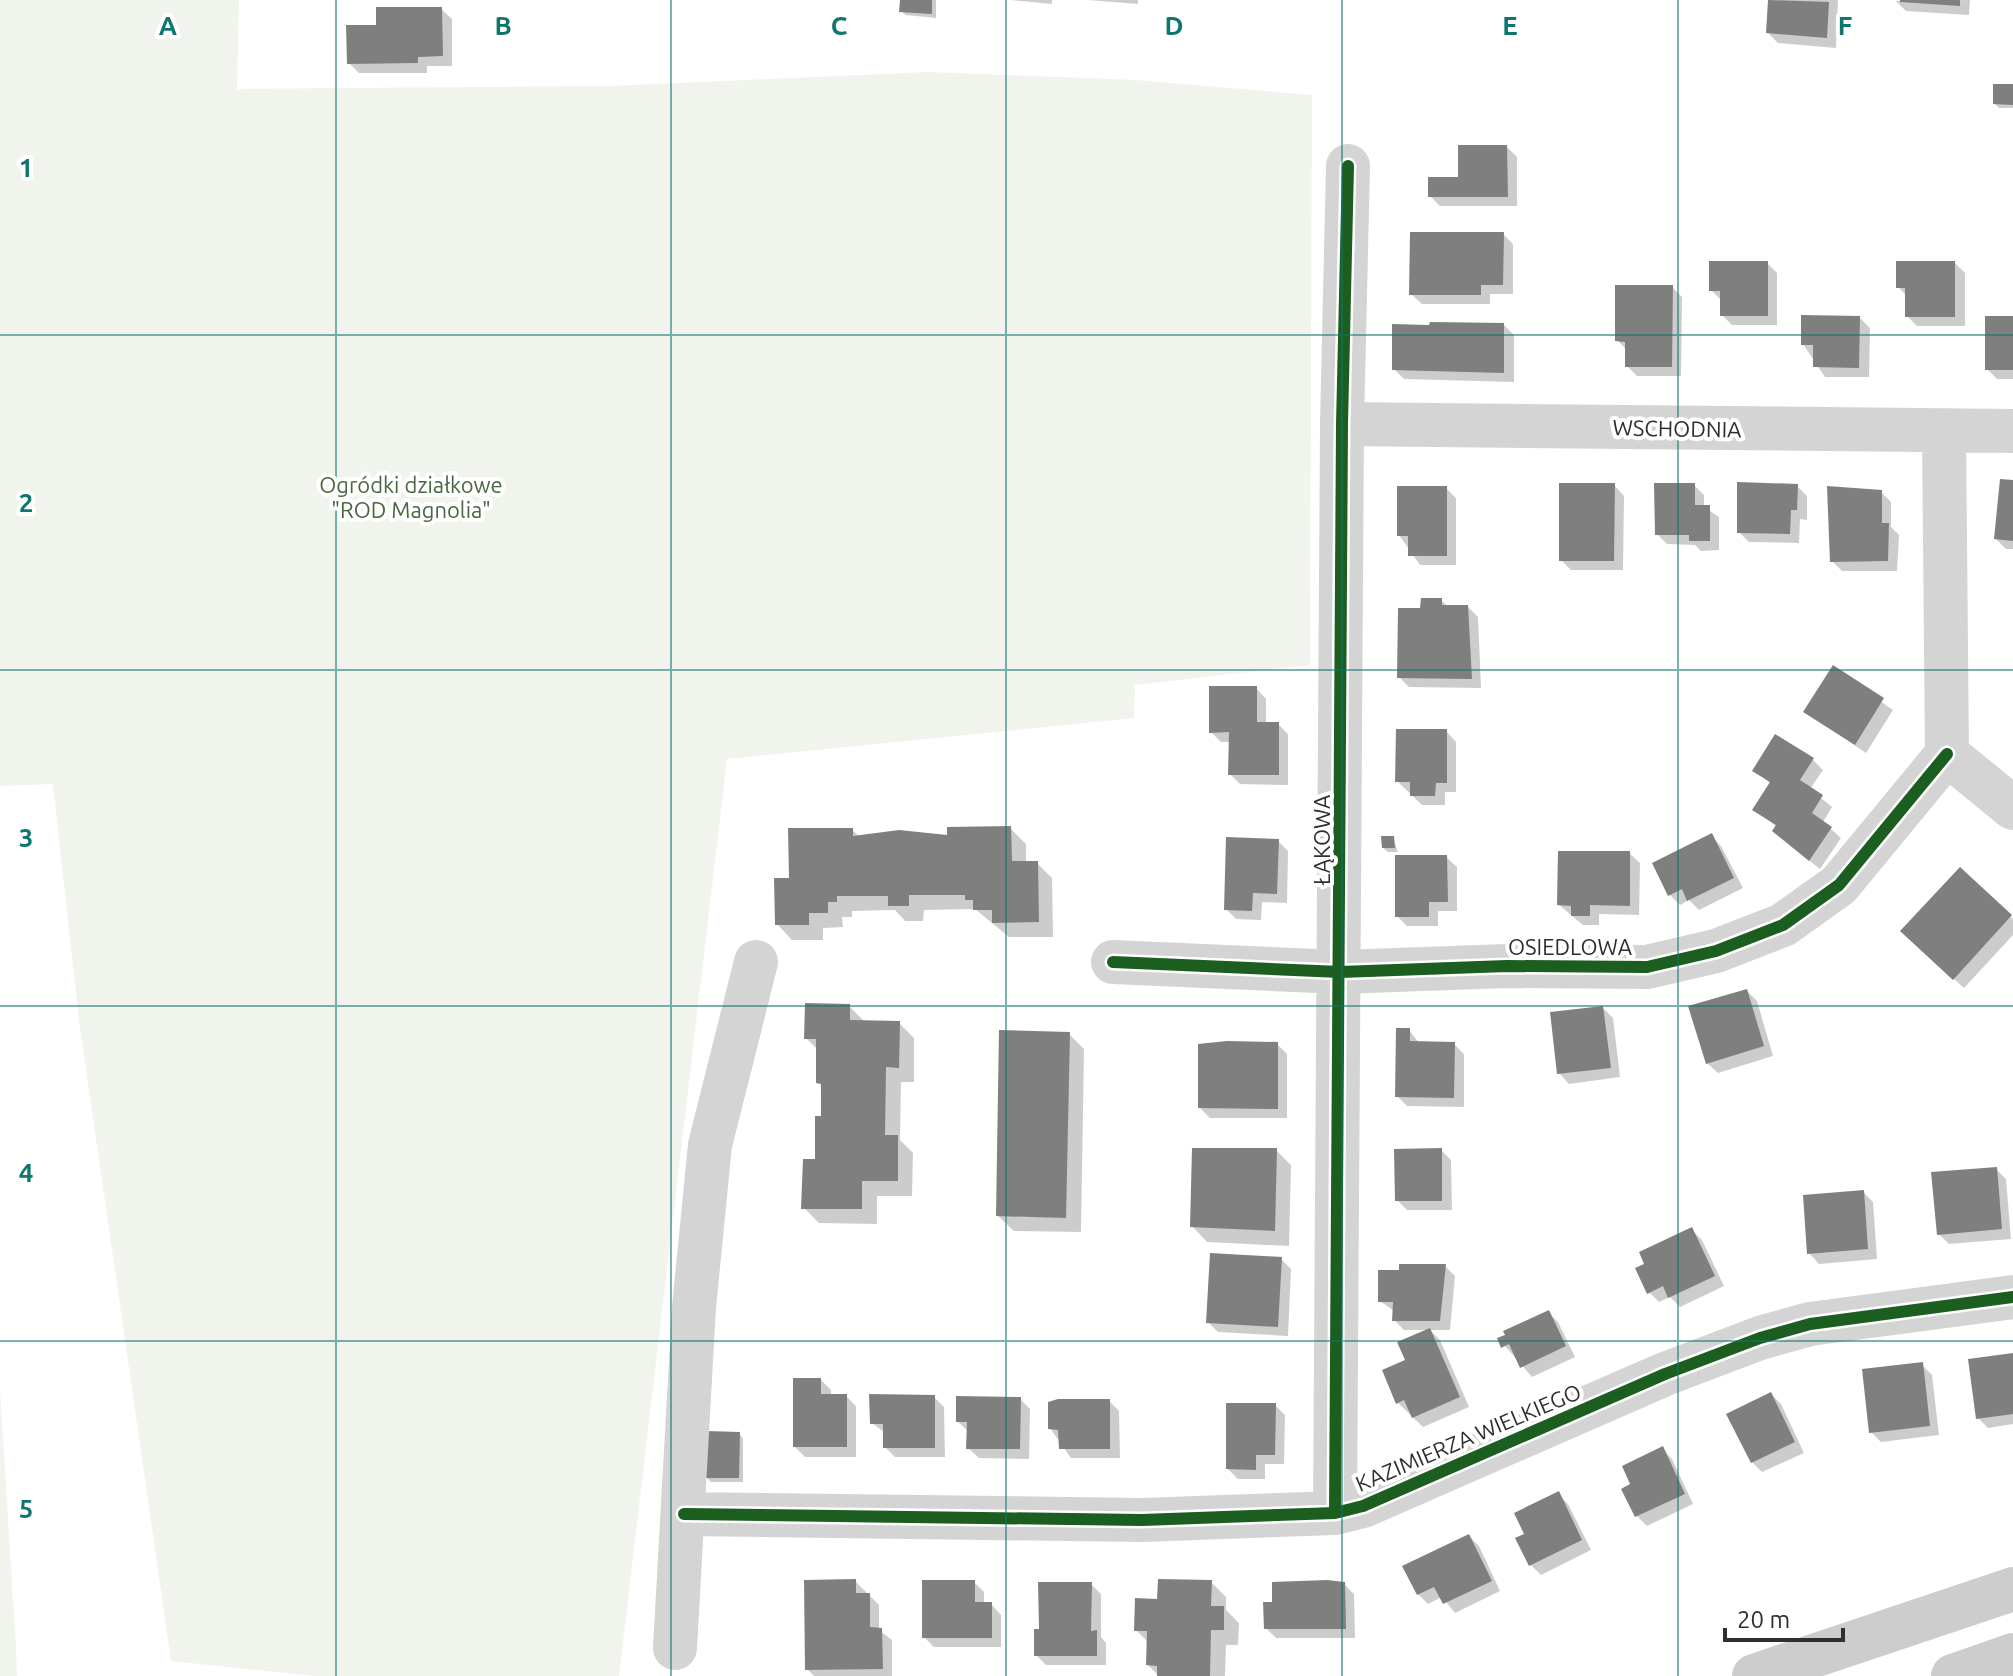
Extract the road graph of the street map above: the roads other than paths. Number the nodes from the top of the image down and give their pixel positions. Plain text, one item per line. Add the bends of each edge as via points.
1 (1348, 166) dead end
2 (1342, 424) junction
3 (2013, 431) edge
4 (1944, 432) junction
5 (1947, 754) junction
6 (2013, 808) edge
7 (756, 962) dead end
8 (1113, 962) dead end
9 (1340, 972) junction
10 (2013, 1297) edge
11 (1335, 1513) junction
12 (684, 1514) junction
13 (2013, 1589) edge
14 (675, 1648) dead end
15 (2013, 1655) edge
16 (1754, 1676) edge
17 (1953, 1676) edge

1 - 2 street, ŁĄKOWA
2 - 4 street, WSCHODNIA
2 - 9 street, ŁĄKOWA
3 - 4 street, WSCHODNIA
4 - 5 street
5 - 6 street
5 - 9 street, OSIEDLOWA via 1839,885 1783,925 1716,951 1647,967
7 - 12 street via 710,1145 694,1307
8 - 9 street, OSIEDLOWA
9 - 11 street, ŁĄKOWA
10 - 11 street, KAZIMIERZA WIELKIEGO via 1810,1324 1760,1338 1363,1506
11 - 12 street, KAZIMIERZA WIELKIEGO via 1142,1520
12 - 14 street
13 - 16 main road
15 - 17 main road

